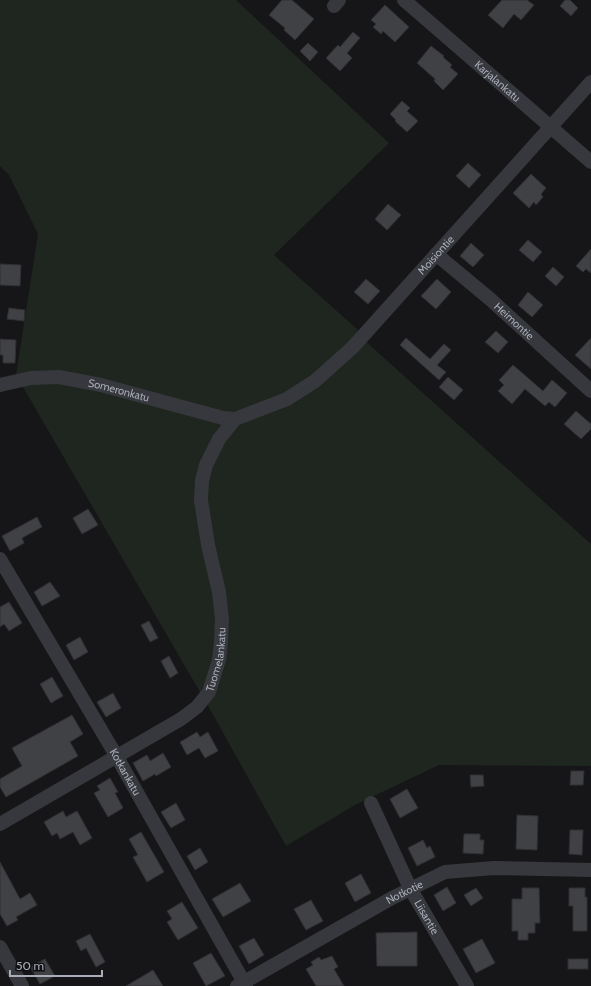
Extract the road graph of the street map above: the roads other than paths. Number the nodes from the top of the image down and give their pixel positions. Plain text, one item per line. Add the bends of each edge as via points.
1 (404, 0) edge
2 (591, 82) edge
3 (552, 128) junction
4 (591, 162) edge
5 (436, 254) junction
6 (0, 385) edge
7 (591, 391) edge
8 (235, 419) junction
9 (0, 559) edge
10 (117, 757) junction
11 (371, 803) dead end
12 (0, 824) edge
13 (591, 870) edge
14 (410, 888) junction
15 (0, 947) edge
16 (242, 985) edge
17 (22, 986) edge
18 (467, 986) edge

1 - 3 street, Karjalankatu
2 - 3 street, Moisiontie
3 - 4 street, Karjalankatu
3 - 5 street, Moisiontie
5 - 7 street, Heimontie via 490,299
5 - 8 street, Moisiontie via 353,347 315,381 287,399
6 - 8 street, Someronkatu via 31,378 59,377
8 - 10 street, Tuomelankatu via 216,446 206,465 202,481 208,545 219,592 222,619 220,660 209,692 181,720
9 - 10 street, Kotkankatu
10 - 12 street, Tuomelankatu
10 - 16 street, Kotkankatu
11 - 14 street, Liisantie
13 - 14 street, Notkotie via 494,868 445,872
14 - 16 street, Notkotie
14 - 18 street, Liisantie
15 - 17 street

